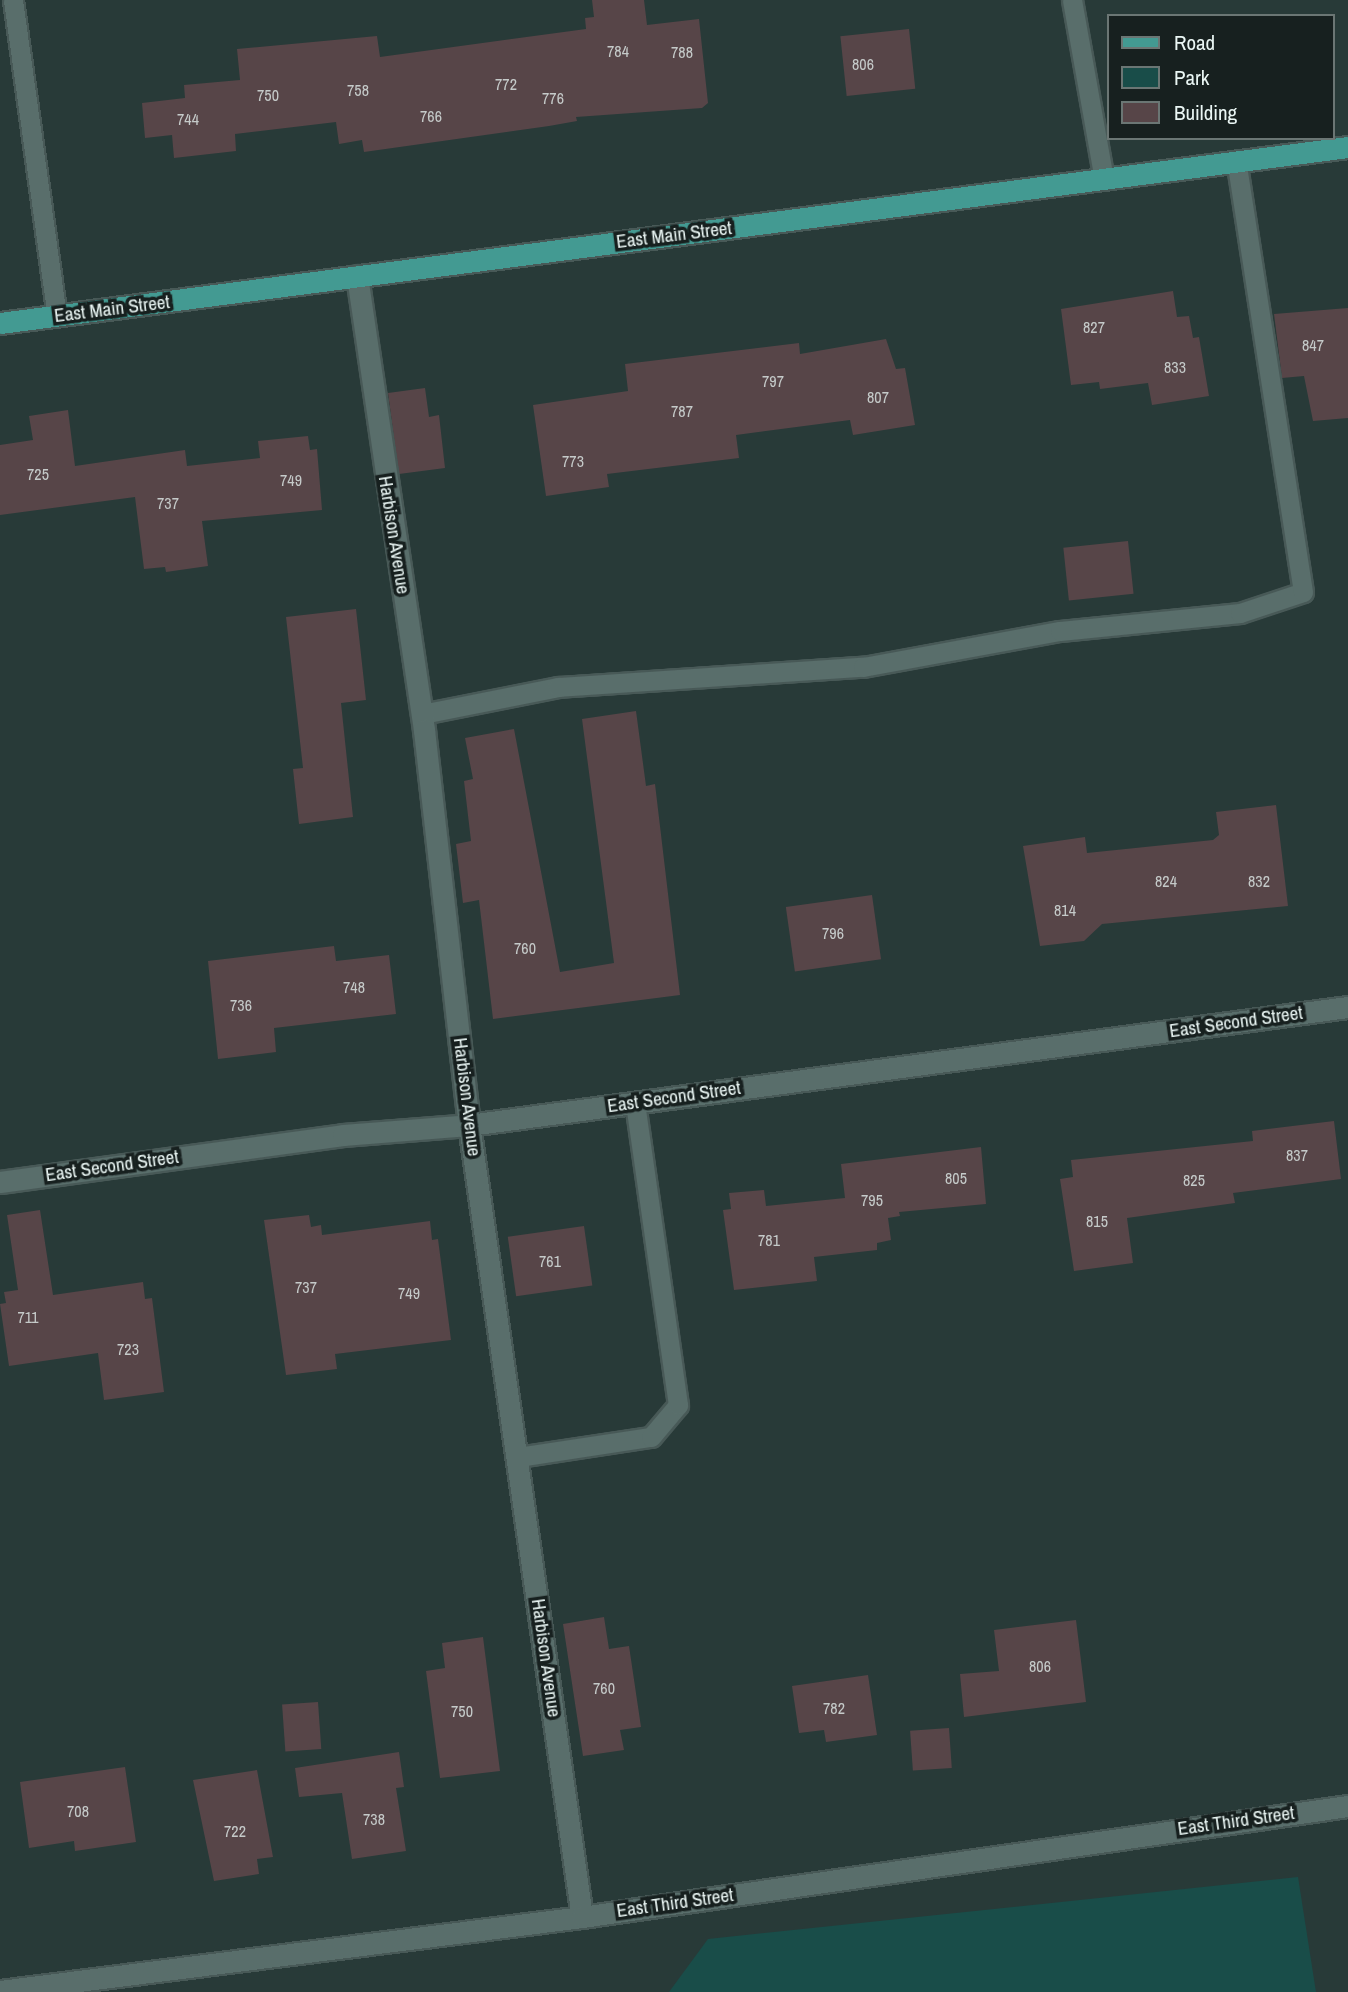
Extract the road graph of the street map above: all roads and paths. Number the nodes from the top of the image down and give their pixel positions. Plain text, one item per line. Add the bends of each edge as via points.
1 (13, 0) edge
2 (1072, 0) edge
3 (1348, 147) edge
4 (1236, 161) junction
5 (1104, 178) junction
6 (358, 276) junction
7 (57, 316) junction
8 (0, 323) edge
9 (422, 714) junction
10 (1348, 1007) edge
11 (635, 1102) junction
12 (469, 1125) junction
13 (0, 1182) edge
14 (518, 1457) junction
15 (1348, 1805) edge
16 (582, 1917) junction
17 (0, 1991) edge

1 - 7 lane
2 - 5 lane
3 - 4 main road, East Main Street
4 - 5 main road, East Main Street
4 - 9 lane via 1303,592 1240,613 1060,631 863,667 558,687
5 - 6 main road, East Main Street
6 - 7 main road, East Main Street
6 - 9 street, Harbison Avenue
7 - 8 main road, East Main Street
9 - 12 street, Harbison Avenue
10 - 11 street, East Second Street
11 - 12 street, East Second Street
11 - 14 lane via 678,1405 651,1437
12 - 13 street, East Second Street via 344,1135
12 - 14 street, Harbison Avenue
14 - 16 street, Harbison Avenue
15 - 16 street, East Third Street
16 - 17 street, East Third Street

